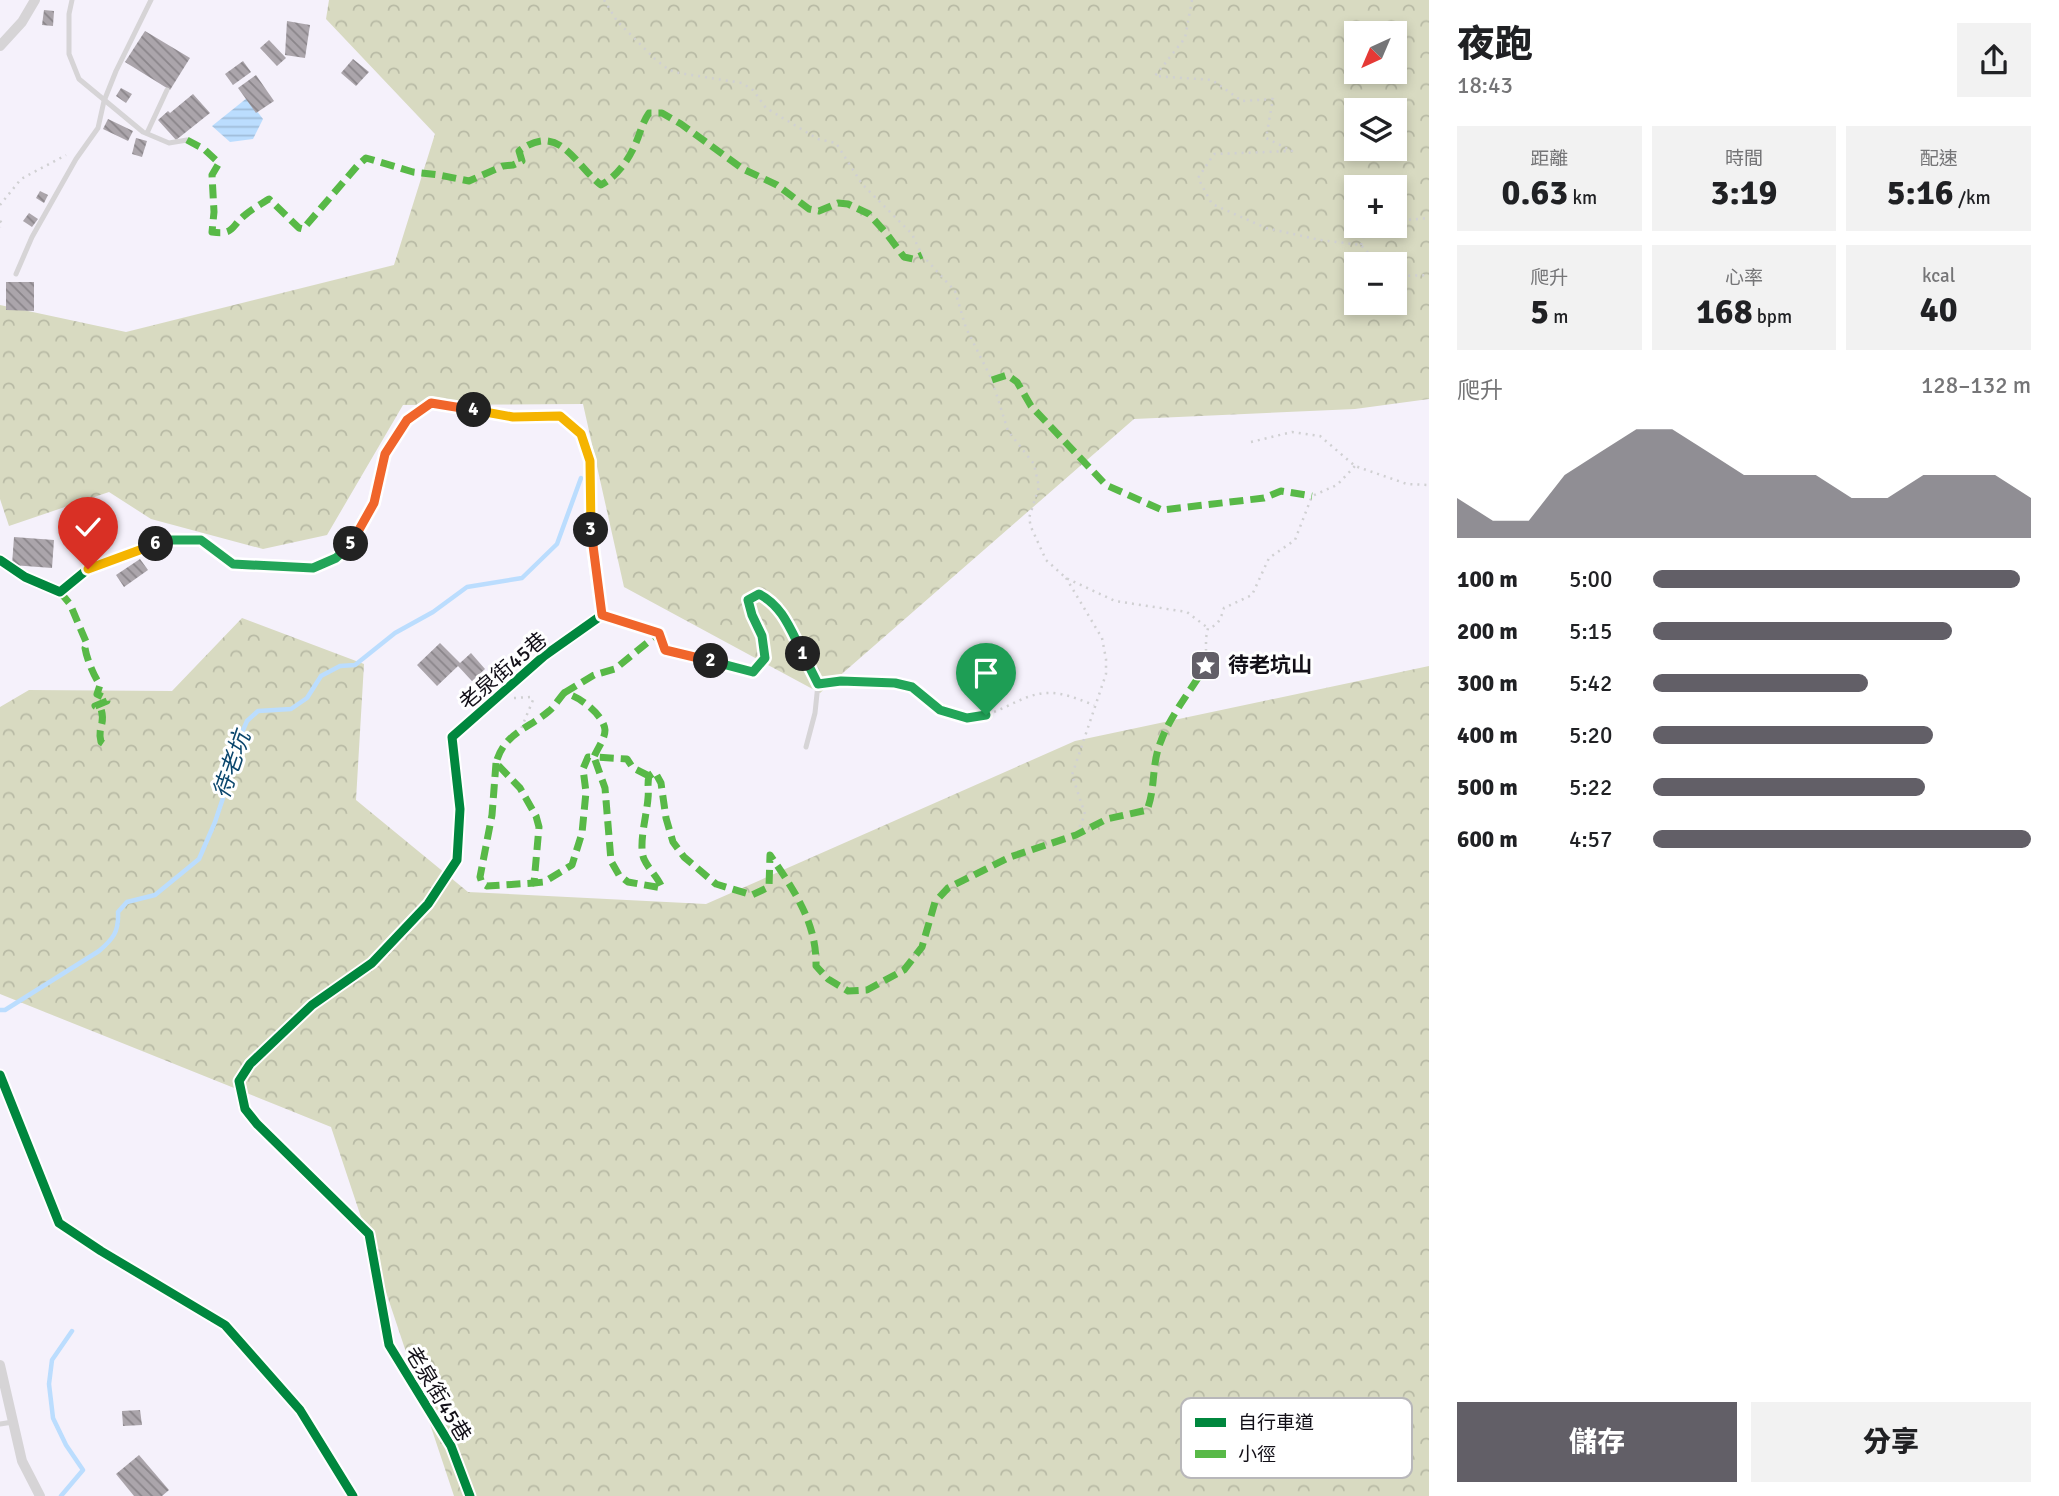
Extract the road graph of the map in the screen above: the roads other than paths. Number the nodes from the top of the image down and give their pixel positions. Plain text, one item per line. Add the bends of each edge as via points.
1 (34, 0) edge
2 (72, 0) edge
3 (151, 0) edge
4 (0, 46) edge
5 (167, 90) dead end
6 (104, 101) junction
7 (147, 133) junction
8 (187, 140) dead end
9 (16, 274) dead end
10 (0, 560) edge
11 (602, 615) junction
12 (806, 747) dead end
13 (0, 1075) edge
14 (0, 1365) edge
15 (13, 1422) junction
16 (0, 1424) edge
17 (40, 1496) edge
18 (353, 1496) edge
19 (470, 1496) edge

1 - 4 street
2 - 6 lane via 69,54 79,79
3 - 6 lane
5 - 7 lane
6 - 7 lane
6 - 9 lane via 98,128 32,237
7 - 8 lane via 169,143
10 - 11 street via 60,592 88,569 171,540 201,540 233,564 313,568 348,549 374,503 385,454 407,420 431,403 513,417 560,416 581,434 590,461 591,537
11 - 12 lane via 659,633 665,650 753,672 765,658 748,600 759,594 771,600 787,621 818,684
11 - 19 street, 老泉街45巷 via 544,656 452,737 460,809 457,860 428,904 372,963 312,1005 250,1064 239,1082 245,1109 257,1124 369,1234 389,1345 452,1446
13 - 18 street via 58,1223 225,1325 300,1410
14 - 15 street
15 - 16 lane
15 - 17 street via 22,1461

